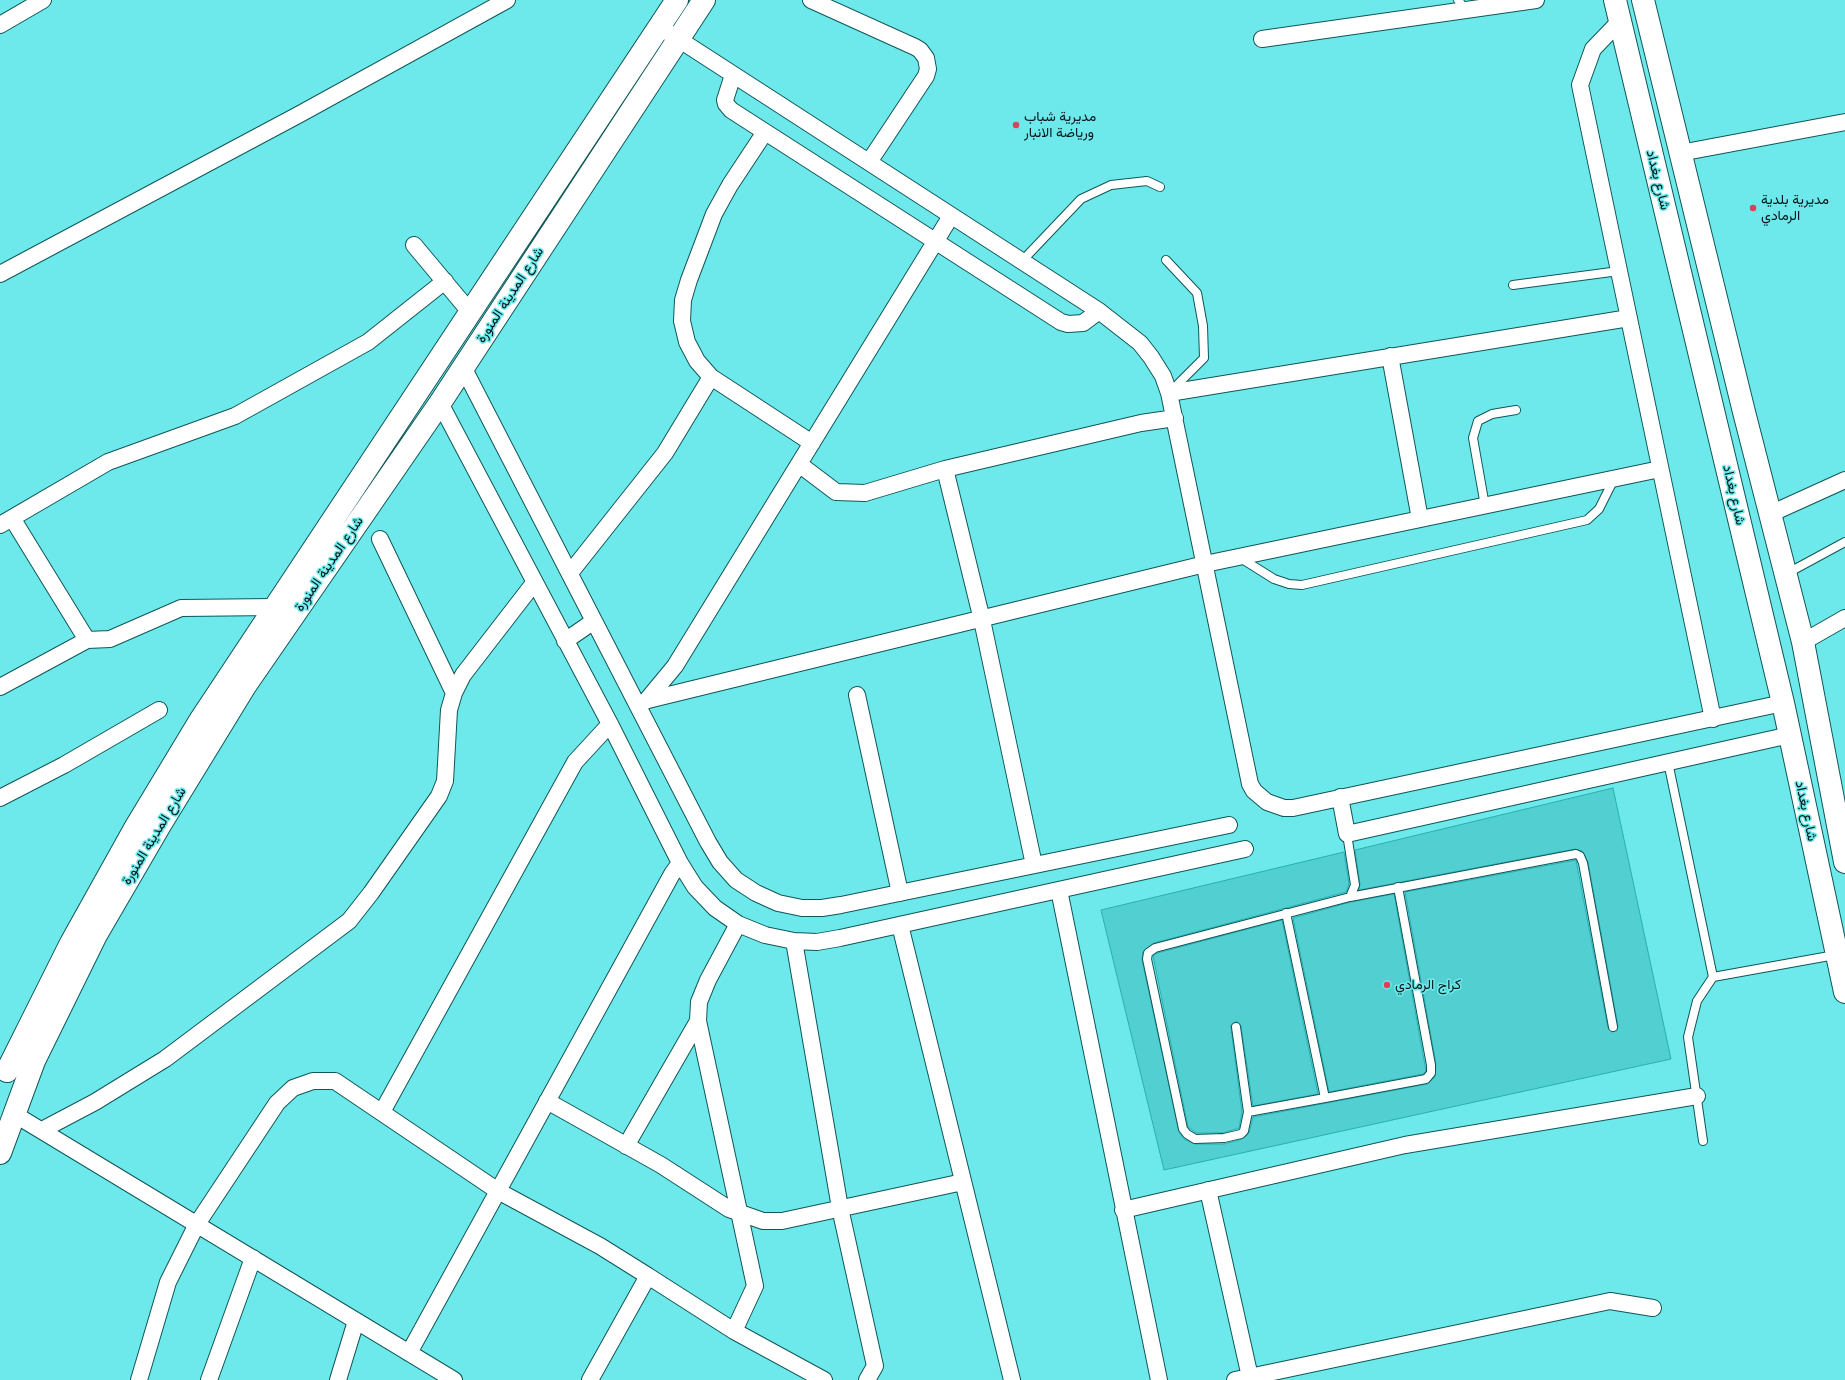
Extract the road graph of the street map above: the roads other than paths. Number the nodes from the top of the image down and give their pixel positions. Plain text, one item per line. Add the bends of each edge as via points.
1 (43, 0) edge
2 (507, 0) edge
3 (677, 0) edge
4 (704, 0) edge
5 (811, 0) edge
6 (1536, 0) edge
7 (1616, 0) edge
8 (1642, 0) edge
9 (1462, 5) edge
10 (1620, 21) junction
11 (0, 25) edge
12 (660, 27) junction
13 (677, 39) junction
14 (1262, 39) dead end
15 (733, 75) junction
16 (1845, 122) edge
17 (765, 132) junction
18 (1680, 153) junction
19 (869, 162) junction
20 (1160, 187) dead end
21 (951, 216) junction
22 (936, 241) junction
23 (414, 245) dead end
24 (1166, 260) dead end
25 (1022, 261) junction
26 (1619, 271) junction
27 (0, 274) edge
28 (444, 281) junction
29 (1513, 285) dead end
30 (1100, 311) junction
31 (470, 312) junction
32 (1629, 318) junction
33 (1390, 356) junction
34 (463, 367) junction
35 (711, 377) junction
36 (1169, 393) junction
37 (440, 403) junction
38 (1516, 410) dead end
39 (1744, 412) junction
40 (1175, 418) junction
41 (1716, 419) junction
42 (812, 443) junction
43 (375, 457) junction
44 (799, 464) junction
45 (945, 469) junction
46 (1660, 469) junction
47 (392, 471) junction
48 (1614, 479) junction
49 (1845, 480) edge
50 (1485, 506) junction
51 (1770, 514) junction
52 (1420, 519) junction
53 (6, 521) edge
54 (380, 539) dead end
55 (1845, 542) edge
56 (1238, 557) junction
57 (1205, 564) junction
58 (570, 574) junction
59 (1786, 574) junction
60 (534, 583) junction
61 (275, 607) junction
62 (1845, 618) edge
63 (982, 620) junction
64 (594, 621) junction
65 (87, 640) junction
66 (565, 641) junction
67 (1803, 642) junction
68 (0, 687) edge
69 (454, 693) junction
70 (857, 695) dead end
71 (1783, 703) junction
72 (644, 704) junction
73 (159, 710) dead end
74 (1713, 719) junction
75 (610, 724) junction
76 (1790, 735) junction
77 (1668, 762) junction
78 (1340, 797) junction
79 (0, 798) edge
80 (1228, 825) dead end
81 (1347, 834) junction
82 (1245, 849) dead end
83 (1845, 862) edge
84 (680, 863) junction
85 (1034, 865) junction
86 (1398, 887) junction
87 (1059, 890) junction
88 (900, 893) junction
89 (1350, 897) junction
90 (1286, 913) junction
91 (738, 924) junction
92 (900, 925) junction
93 (794, 941) junction
94 (1836, 954) junction
95 (1713, 977) junction
96 (1845, 992) edge
97 (698, 1021) junction
98 (1236, 1027) dead end
99 (1613, 1027) dead end
100 (3, 1069) edge
101 (27, 1079) junction
102 (1697, 1096) junction
103 (1325, 1098) junction
104 (547, 1101) junction
105 (382, 1112) junction
106 (1248, 1112) junction
107 (14, 1114) junction
108 (42, 1130) junction
109 (1703, 1141) dead end
110 (626, 1146) junction
111 (0, 1152) edge
112 (963, 1182) junction
113 (1208, 1190) junction
114 (498, 1191) junction
115 (840, 1208) junction
116 (1123, 1210) junction
117 (739, 1213) junction
118 (197, 1224) junction
119 (253, 1258) junction
120 (648, 1276) junction
121 (1653, 1308) dead end
122 (356, 1321) junction
123 (734, 1331) junction
124 (409, 1353) junction
125 (1242, 1378) edge
126 (139, 1380) edge
127 (209, 1380) edge
128 (338, 1380) edge
129 (454, 1380) edge
130 (590, 1380) edge
131 (824, 1380) edge
132 (867, 1380) edge
133 (1012, 1380) edge
134 (1159, 1380) edge

1 - 11 street
2 - 27 street
3 - 12 main road, شارع المدينة المنورة
4 - 13 main road, شارع المدينة المنورة
5 - 19 street via 915,47 926,58 926,76
6 - 9 street
7 - 10 main road, شارع بغداد
8 - 18 main road, شارع بغداد
9 - 14 street
10 - 26 street via 1593,49 1580,85
10 - 41 main road, شارع بغداد
12 - 13 street
12 - 31 main road, شارع المدينة المنورة
13 - 15 street
13 - 34 main road, شارع المدينة المنورة
15 - 17 street via 725,95 726,104
15 - 19 street
16 - 18 street
17 - 22 street
17 - 35 street via 714,214 683,300 682,321 687,342 697,361
18 - 39 main road, شارع بغداد
19 - 21 street
20 - 25 lane via 1147,181 1110,185 1080,199
21 - 22 street
21 - 25 street
22 - 30 street via 1061,322 1083,323
22 - 42 street
23 - 28 street
24 - 36 lane via 1197,293 1203,326 1204,358
25 - 30 street
26 - 29 lane
26 - 32 street
28 - 31 street
28 - 53 street via 368,342 235,416 108,462
30 - 36 street via 1140,343 1163,376
31 - 43 main road, شارع المدينة المنورة
32 - 33 street
32 - 46 street
33 - 36 street
33 - 52 street
34 - 37 main road, شارع المدينة المنورة
34 - 58 street
35 - 42 street
35 - 58 street via 666,453
36 - 40 street
37 - 47 main road, شارع المدينة المنورة
37 - 60 street
38 - 50 lane via 1492,414 1478,421 1473,438
39 - 41 main road
39 - 51 main road, شارع بغداد
40 - 45 street via 1141,422
40 - 57 street
41 - 71 main road, شارع بغداد
42 - 44 street
43 - 47 main road
43 - 61 main road, شارع المدينة المنورة
44 - 45 street via 836,492 858,493
44 - 72 street via 675,666
45 - 63 street
46 - 48 street
46 - 74 street
47 - 101 main road, شارع المدينة المنورة via 246,686 160,825 96,935
48 - 50 street
48 - 56 lane via 1599,509 1587,520 1302,585 1274,579
49 - 51 street
50 - 52 street
51 - 59 main road, شارع بغداد
52 - 56 street
53 - 65 street
54 - 69 street
55 - 59 lane
56 - 57 street
57 - 63 street
57 - 78 street via 1250,784 1254,791 1267,802 1284,808
58 - 64 street
59 - 67 main road, شارع بغداد
60 - 66 street
60 - 69 street via 463,676
61 - 65 street via 181,608 110,639
61 - 100 main road, شارع المدينة المنورة via 201,719 134,830
62 - 67 street
63 - 72 street
63 - 85 street
64 - 66 street
64 - 72 street
65 - 68 street
66 - 75 street
67 - 83 main road, شارع بغداد
69 - 108 street via 449,710 445,782 439,796 349,920 165,1059 95,1102
70 - 88 street
71 - 74 street
71 - 76 main road, شارع بغداد
72 - 88 street via 712,848 736,880 778,903 802,908 822,908
73 - 79 street via 64,765
74 - 78 street
75 - 84 street
75 - 105 street via 575,762
76 - 77 street
76 - 94 main road, شارع بغداد
77 - 81 street
77 - 95 lane
78 - 81 street
80 - 85 street
81 - 89 lane via 1356,885
82 - 87 street
84 - 91 street via 700,892 715,908
84 - 104 street
85 - 88 street
86 - 89 lane
86 - 99 lane via 1568,854 1580,856
86 - 103 lane via 1431,1074 1426,1079
87 - 92 street
87 - 116 street
89 - 90 lane
90 - 103 lane
90 - 106 lane via 1155,948 1148,953 1146,959 1183,1129 1195,1139 1224,1138 1241,1134
91 - 93 street via 765,935
91 - 97 street via 708,980 699,1002
92 - 93 street via 817,942
92 - 112 street
93 - 115 street
94 - 95 lane
94 - 96 main road, شارع بغداد
95 - 102 lane via 1697,1001 1688,1036
97 - 110 street
97 - 117 street
98 - 106 lane
100 - 101 main road
101 - 107 main road, شارع المدينة المنورة
102 - 109 lane
102 - 113 street via 1405,1145
103 - 106 lane
104 - 110 street
104 - 114 street
105 - 114 street
105 - 118 street via 335,1081 313,1081 293,1088 277,1103
107 - 108 street
107 - 111 main road, شارع المدينة المنورة
108 - 118 street
110 - 117 street
112 - 115 street
112 - 133 street
113 - 116 street
113 - 125 street
114 - 120 street via 600,1246
114 - 124 street
115 - 117 street via 782,1221 763,1221
115 - 132 street via 875,1366
116 - 134 street
117 - 123 street via 755,1286
118 - 119 street
118 - 126 street via 168,1282
119 - 122 street
119 - 127 street
120 - 123 street
120 - 130 street
121 - 125 street via 1610,1301
122 - 124 street
122 - 128 street
123 - 131 street
124 - 129 street

